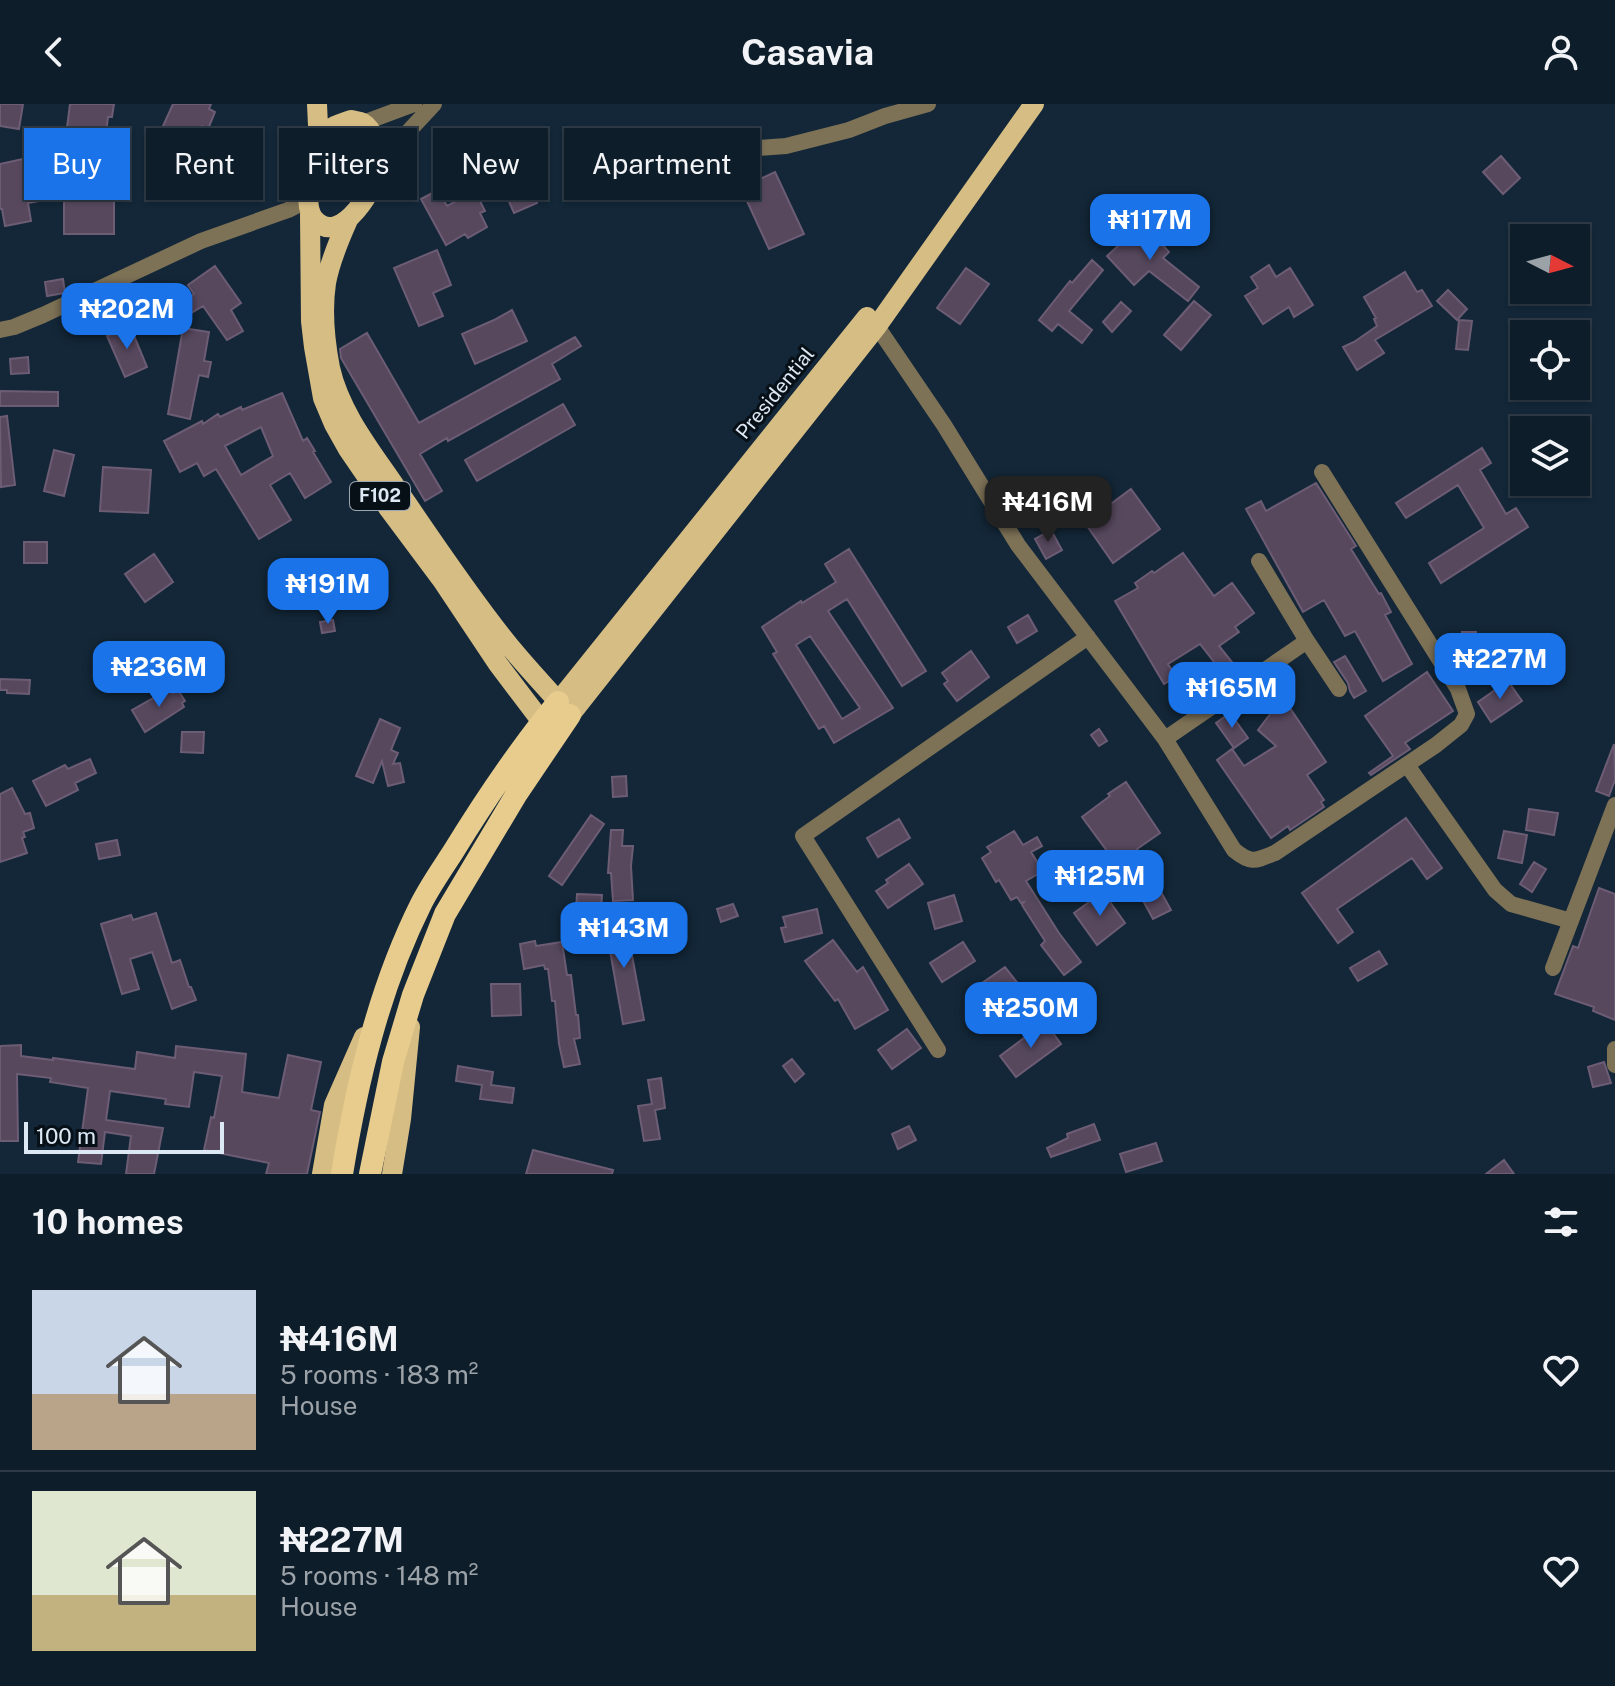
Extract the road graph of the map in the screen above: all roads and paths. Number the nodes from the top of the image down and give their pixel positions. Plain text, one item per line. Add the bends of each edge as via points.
1 (317, 104) edge
2 (347, 104) edge
3 (414, 104) edge
4 (434, 104) edge
5 (928, 104) edge
6 (1016, 104) edge
7 (1034, 104) edge
8 (363, 123) junction
9 (318, 128) edge
10 (332, 128) edge
11 (367, 128) edge
12 (412, 128) edge
13 (760, 148) edge
14 (309, 200) edge
15 (363, 200) edge
16 (309, 207) junction
17 (348, 220) junction
18 (872, 321) junction
19 (0, 330) edge
20 (1322, 472) dead end
21 (1259, 561) dead end
22 (1088, 637) junction
23 (1307, 641) junction
24 (1339, 689) dead end
25 (564, 708) junction
26 (548, 730) junction
27 (1165, 739) junction
28 (1407, 765) junction
29 (1615, 805) edge
30 (1571, 921) junction
31 (1553, 968) dead end
32 (387, 986) junction
33 (413, 995) junction
34 (1615, 1049) edge
35 (938, 1050) dead end
36 (1615, 1065) edge
37 (322, 1174) edge
38 (342, 1174) edge
39 (370, 1174) edge
40 (392, 1174) edge

1 - 9 main road, F102
2 - 8 main road
3 - 8 street
4 - 12 street
5 - 13 street via 849,130
6 - 18 main road
7 - 18 main road
8 - 10 main road via 351,120
8 - 11 main road
14 - 16 main road, F102
15 - 17 main road, F102
16 - 17 main road via 317,223 326,227
16 - 19 street via 201,241
16 - 26 main road, F102 via 311,321 323,398 334,424
17 - 25 main road, F102 via 326,284 327,345 339,393 366,444 462,582
18 - 22 street via 1018,545
18 - 25 main road
20 - 28 street via 1458,689 1467,714 1461,725
21 - 23 street
22 - 27 street
22 - 35 street via 803,836
23 - 24 street
23 - 27 street
25 - 26 highway
26 - 32 highway via 482,805 421,903
26 - 33 highway via 445,914
27 - 28 street via 1234,850 1256,861
28 - 30 street via 1495,890 1511,904
29 - 30 street
30 - 31 street
32 - 37 main road via 334,1105
32 - 38 highway via 352,1114
33 - 39 highway
33 - 40 main road
34 - 36 street

